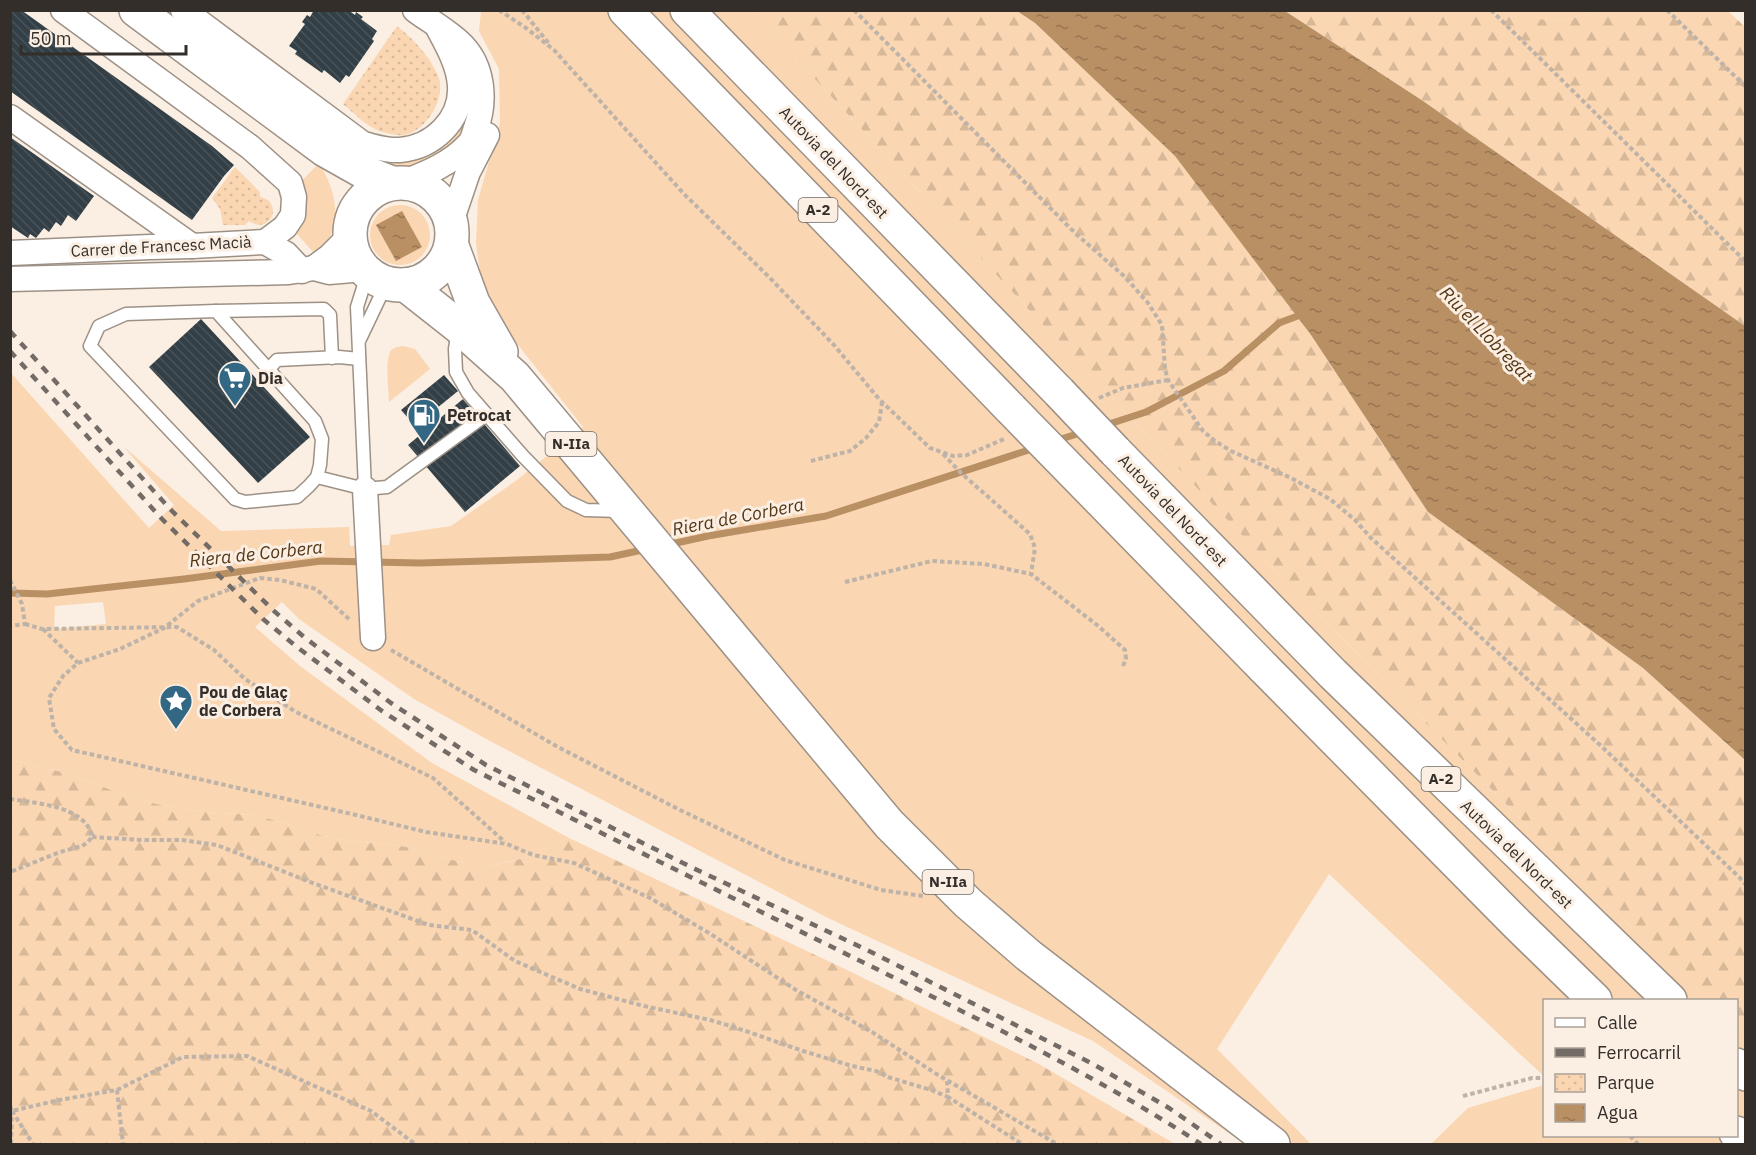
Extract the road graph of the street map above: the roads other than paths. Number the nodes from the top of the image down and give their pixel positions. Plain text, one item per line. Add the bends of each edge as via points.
1 (63, 10) edge
2 (136, 10) edge
3 (183, 10) edge
4 (415, 10) edge
5 (625, 10) edge
6 (687, 10) edge
7 (443, 34) junction
8 (10, 117) edge
9 (325, 150) junction
10 (397, 183) junction
11 (352, 229) junction
12 (452, 234) junction
13 (265, 242) junction
14 (192, 246) junction
15 (10, 254) edge
16 (308, 270) junction
17 (382, 277) junction
18 (10, 279) edge
19 (216, 312) junction
20 (458, 326) junction
21 (359, 340) junction
22 (332, 358) junction
23 (359, 359) junction
24 (268, 370) junction
25 (515, 377) junction
26 (486, 415) junction
27 (317, 477) junction
28 (364, 489) junction
29 (634, 518) junction
30 (373, 638) road end
31 (1625, 957) junction
32 (1594, 999) edge
33 (1669, 999) edge
34 (1681, 999) edge
35 (1273, 1144) edge

1 - 13 street via 250,147 290,183 293,215 285,227
2 - 9 main road, N-IIa
3 - 7 street via 363,144 386,150 402,150 439,135 459,105 456,66
4 - 7 street
5 - 32 main road, A-2, bridge via 1263,667
6 - 31 main road, Autovia del Nord-est / A-2, bridge via 1333,674
7 - 10 street via 463,46 480,78 480,119 471,143 453,159 426,174
7 - 12 street via 457,28 475,42 484,57 495,94 487,137 468,172
8 - 14 street
9 - 10 main road via 364,172
9 - 11 main road, N-IIa via 338,178
10 - 11 main road via 381,186 366,196 359,204
10 - 12 main road, N-IIa via 415,185 435,197
11 - 16 street via 329,257
11 - 17 main road, N-IIa via 353,253
12 - 17 main road via 441,265 430,275 416,283
12 - 25 main road, N-IIa via 473,303
13 - 14 street, Carrer de Francesc Macià
13 - 16 street, Carrer de Francesc Macià
14 - 15 street, Carrer de Francesc Macià
16 - 17 street, Carrer de Francesc Macià
16 - 18 street, Carrer de Francesc Macià
17 - 20 main road, N-IIa
17 - 21 lane via 380,297
17 - 21 lane via 357,307
19 - 22 lane via 324,309 330,315
19 - 24 lane
19 - 27 lane via 126,314 99,326 90,346 235,499 246,502 297,496
20 - 25 main road, N-IIa
20 - 26 lane via 456,372
21 - 23 lane
22 - 23 lane
22 - 24 lane via 277,360
23 - 28 lane
24 - 27 lane via 315,421 322,439
25 - 29 main road, N-IIa
26 - 28 lane via 387,487
26 - 29 lane via 567,501 586,510
27 - 28 lane
28 - 30 street
29 - 35 main road, N-IIa via 889,824 968,903 1028,955
31 - 33 main road, Autovia del Nord-est / A-2
31 - 34 main road

